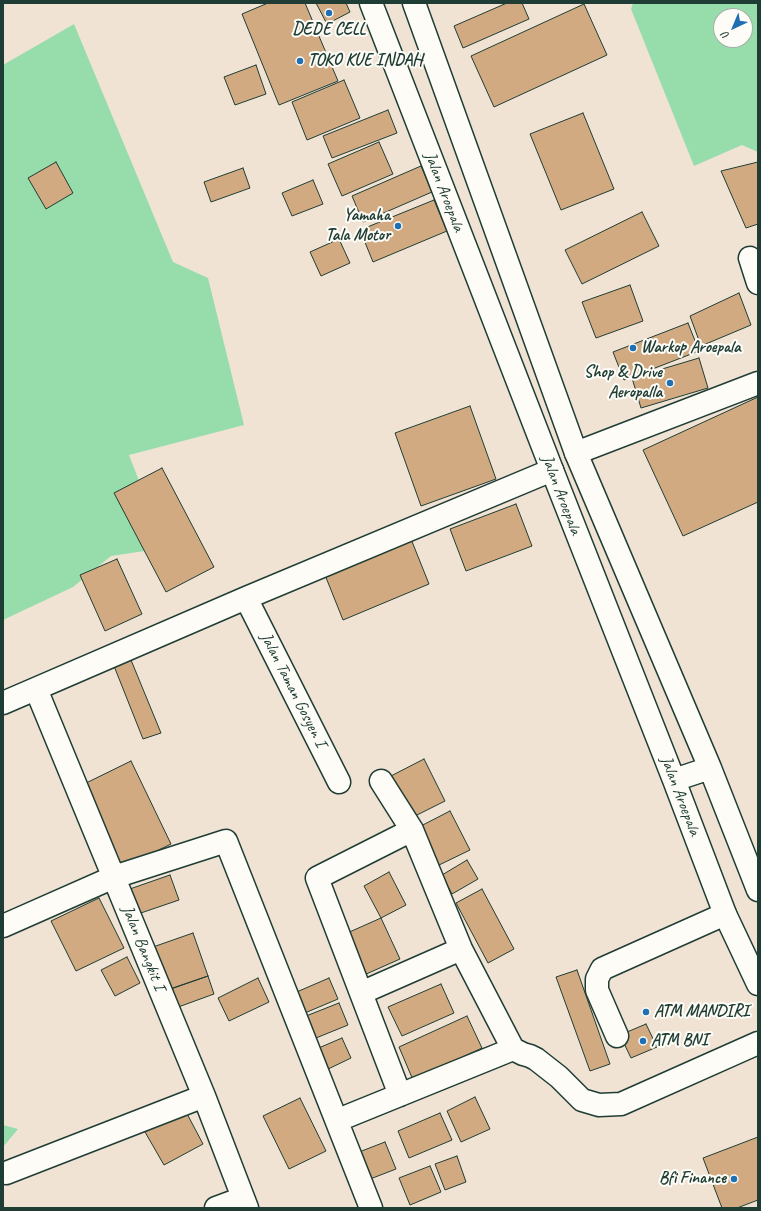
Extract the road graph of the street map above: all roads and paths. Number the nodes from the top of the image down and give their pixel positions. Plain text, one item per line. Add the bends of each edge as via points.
1 (371, 3) edge
2 (414, 3) edge
3 (750, 258) dead end
4 (758, 283) edge
5 (758, 383) edge
6 (576, 454) junction
7 (552, 470) junction
8 (246, 598) junction
9 (36, 689) junction
10 (3, 703) edge
11 (710, 768) junction
12 (674, 780) junction
13 (381, 781) dead end
14 (339, 782) dead end
15 (412, 830) junction
16 (114, 877) junction
17 (758, 890) edge
18 (725, 914) junction
19 (3, 926) edge
20 (461, 949) junction
21 (758, 984) edge
22 (361, 993) junction
23 (617, 1036) dead end
24 (758, 1043) edge
25 (513, 1049) junction
26 (400, 1094) junction
27 (204, 1096) junction
28 (348, 1116) dead end
29 (6, 1174) dead end
30 (245, 1203) edge
31 (216, 1208) edge
32 (371, 1208) edge

1 - 7 street, Jalan Aroepala
2 - 6 street, Jalan Aroepala
3 - 4 street
5 - 6 street
6 - 11 street, Jalan Aroepala
7 - 8 street
7 - 12 street, Jalan Aroepala
8 - 9 street
8 - 14 street, Jalan Taman Gosyen I
9 - 10 street
9 - 16 street, Jalan Bangkit I
11 - 12 street
11 - 17 street, Jalan Aroepala
12 - 18 street, Jalan Aroepala
13 - 15 street
15 - 20 street
15 - 22 street via 317,878
16 - 19 street
16 - 27 street, Jalan Bangkit I
16 - 32 street via 226,841
18 - 21 street, Jalan Aroepala
18 - 23 street via 602,969 597,990
20 - 22 street
20 - 25 street
22 - 26 street
24 - 25 street via 621,1104 599,1105 582,1100 536,1059
25 - 26 street
26 - 28 street
27 - 29 street
27 - 30 street, Jalan Bangkit I
30 - 31 street

